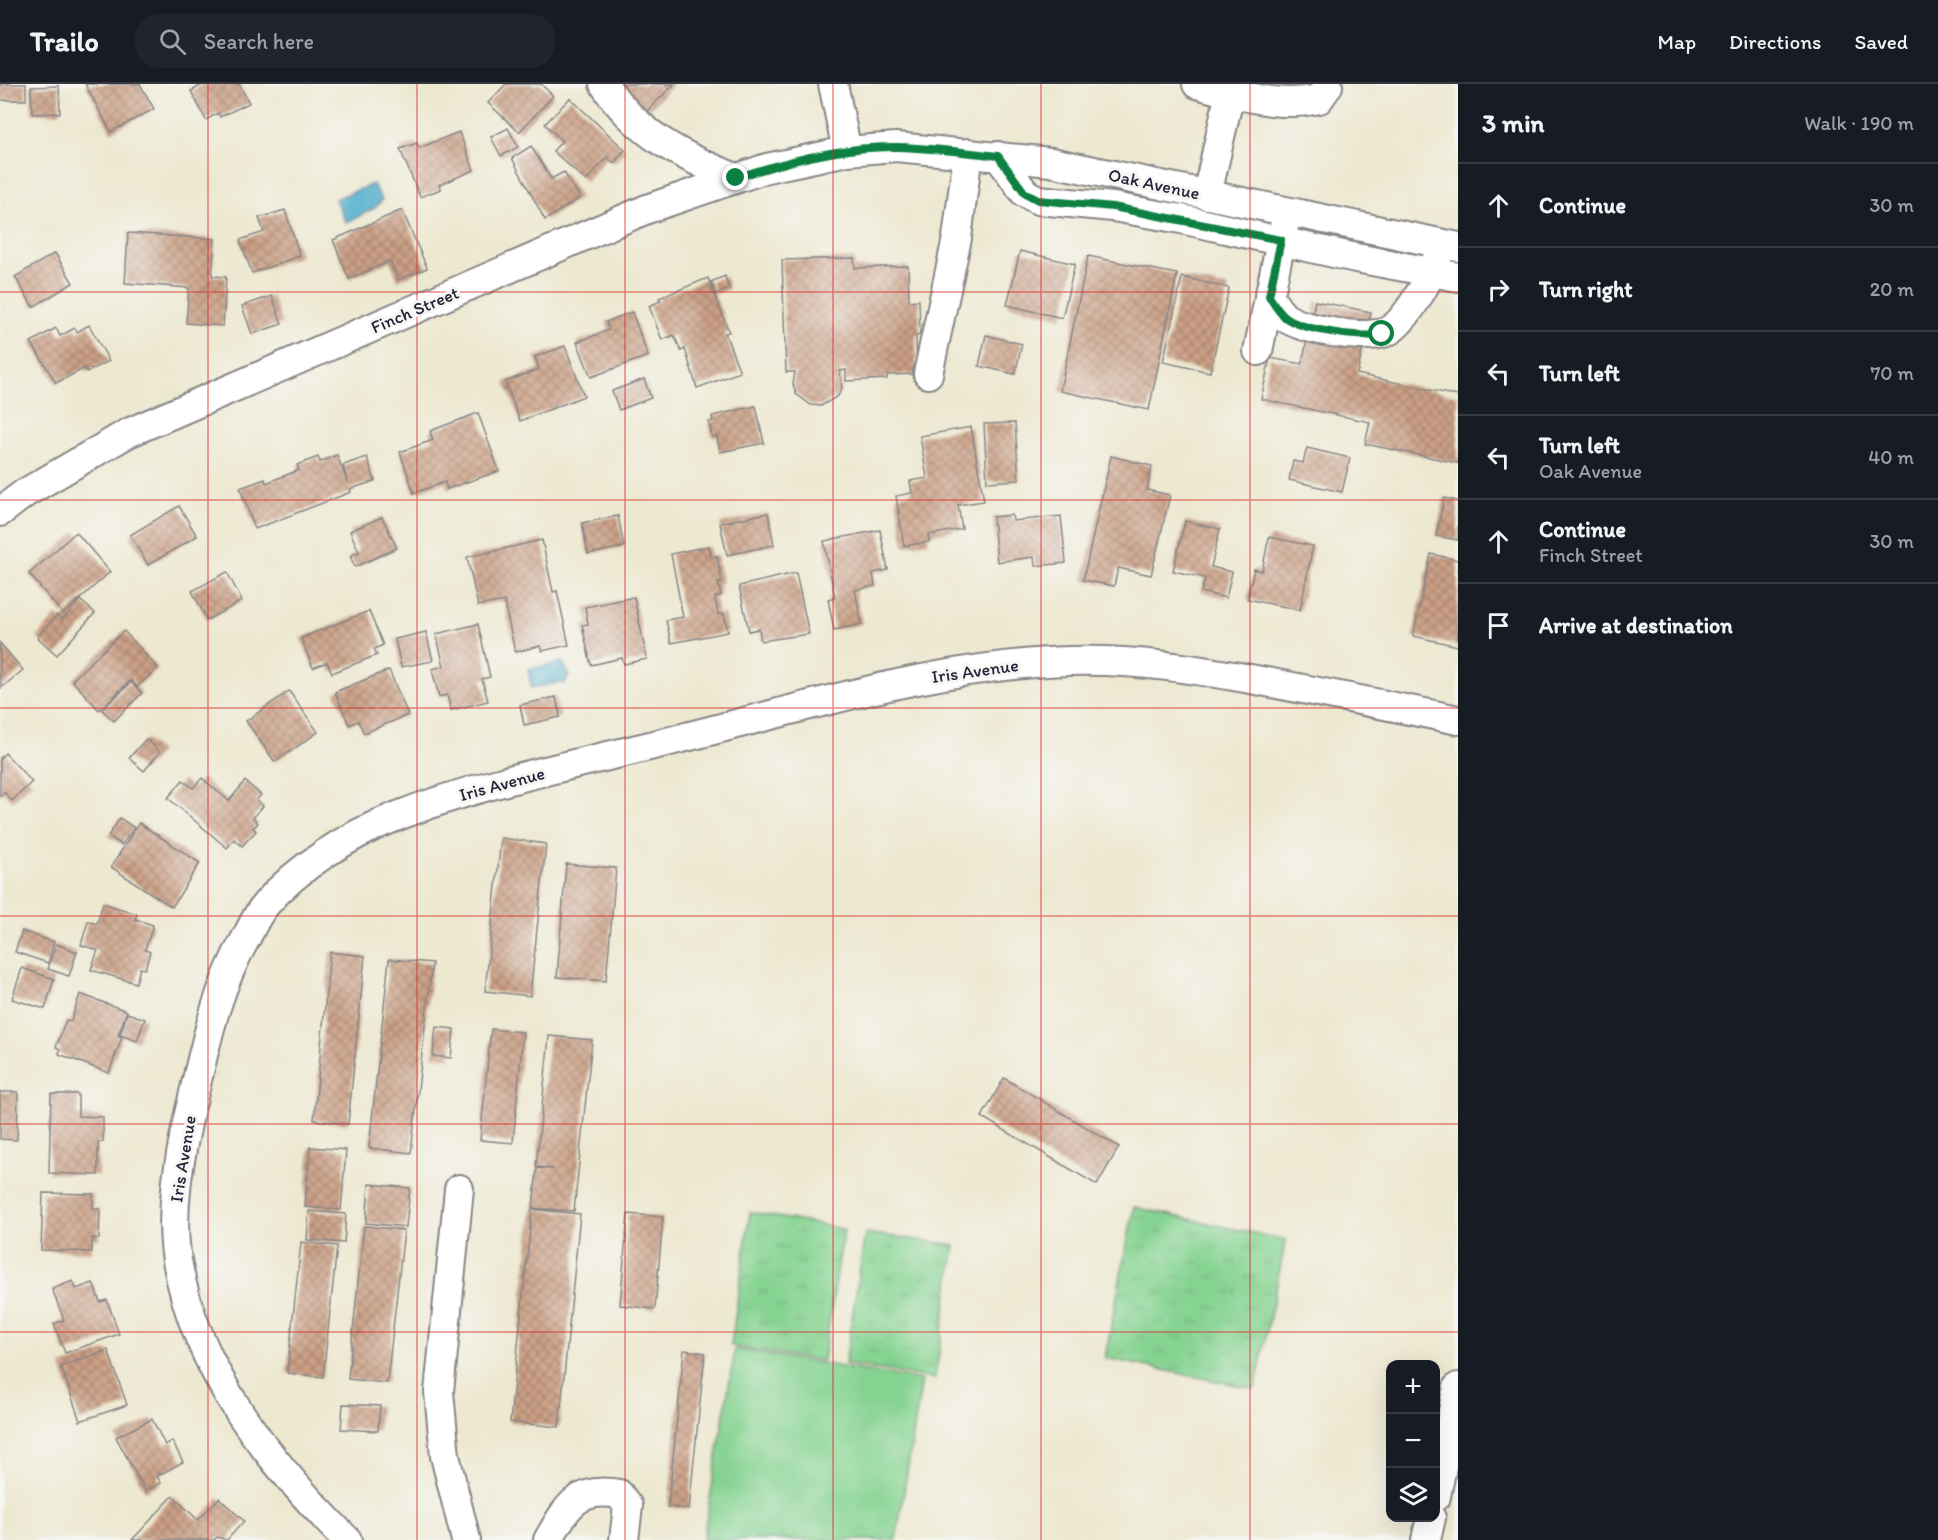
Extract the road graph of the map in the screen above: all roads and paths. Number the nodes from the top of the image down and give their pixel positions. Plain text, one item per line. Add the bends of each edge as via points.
1 (604, 84) edge
2 (833, 84) edge
3 (1197, 84) edge
4 (1328, 86) dead end
5 (1230, 93) junction
6 (848, 151) junction
7 (968, 153) junction
8 (998, 156) junction
9 (736, 178) junction
10 (1207, 195) junction
11 (1287, 212) junction
12 (1281, 240) junction
13 (1449, 246) edge
14 (1446, 274) edge
15 (1269, 296) junction
16 (1258, 351) dead end
17 (928, 374) dead end
18 (0, 512) edge
19 (1458, 720) edge
20 (459, 1189) dead end
21 (1458, 1387) edge
22 (1440, 1476) edge
23 (1430, 1522) edge
24 (347, 1540) edge
25 (466, 1540) edge
26 (548, 1540) edge
27 (624, 1540) edge
28 (1426, 1540) edge

1 - 9 street via 637,124 652,135 684,157
2 - 6 street
3 - 5 street
4 - 5 street via 1319,99 1299,103
5 - 10 street
6 - 7 street, Oak Avenue via 896,147
6 - 9 street, Finch Street
7 - 8 street, Oak Avenue
7 - 17 street via 957,238
8 - 10 street, Oak Avenue via 1051,162
8 - 12 street via 1025,193 1038,200 1113,207
9 - 18 street, Finch Street via 647,209 128,433 25,493
10 - 11 street, Oak Avenue
11 - 12 street
11 - 13 street, Oak Avenue
12 - 14 street
12 - 15 street
13 - 14 street
14 - 15 street via 1396,326 1371,336 1296,323 1279,311
15 - 16 street
19 - 24 street, Iris Avenue via 1220,674 1135,662 1073,660 1002,665 908,681 474,791 393,817 347,841 301,872 264,906 234,959 215,1005 180,1164 175,1199 176,1256 186,1299 230,1400 300,1493
20 - 25 street via 440,1392 445,1456
21 - 22 street
23 - 28 street
26 - 27 street via 573,1502 601,1491 619,1494 628,1506

